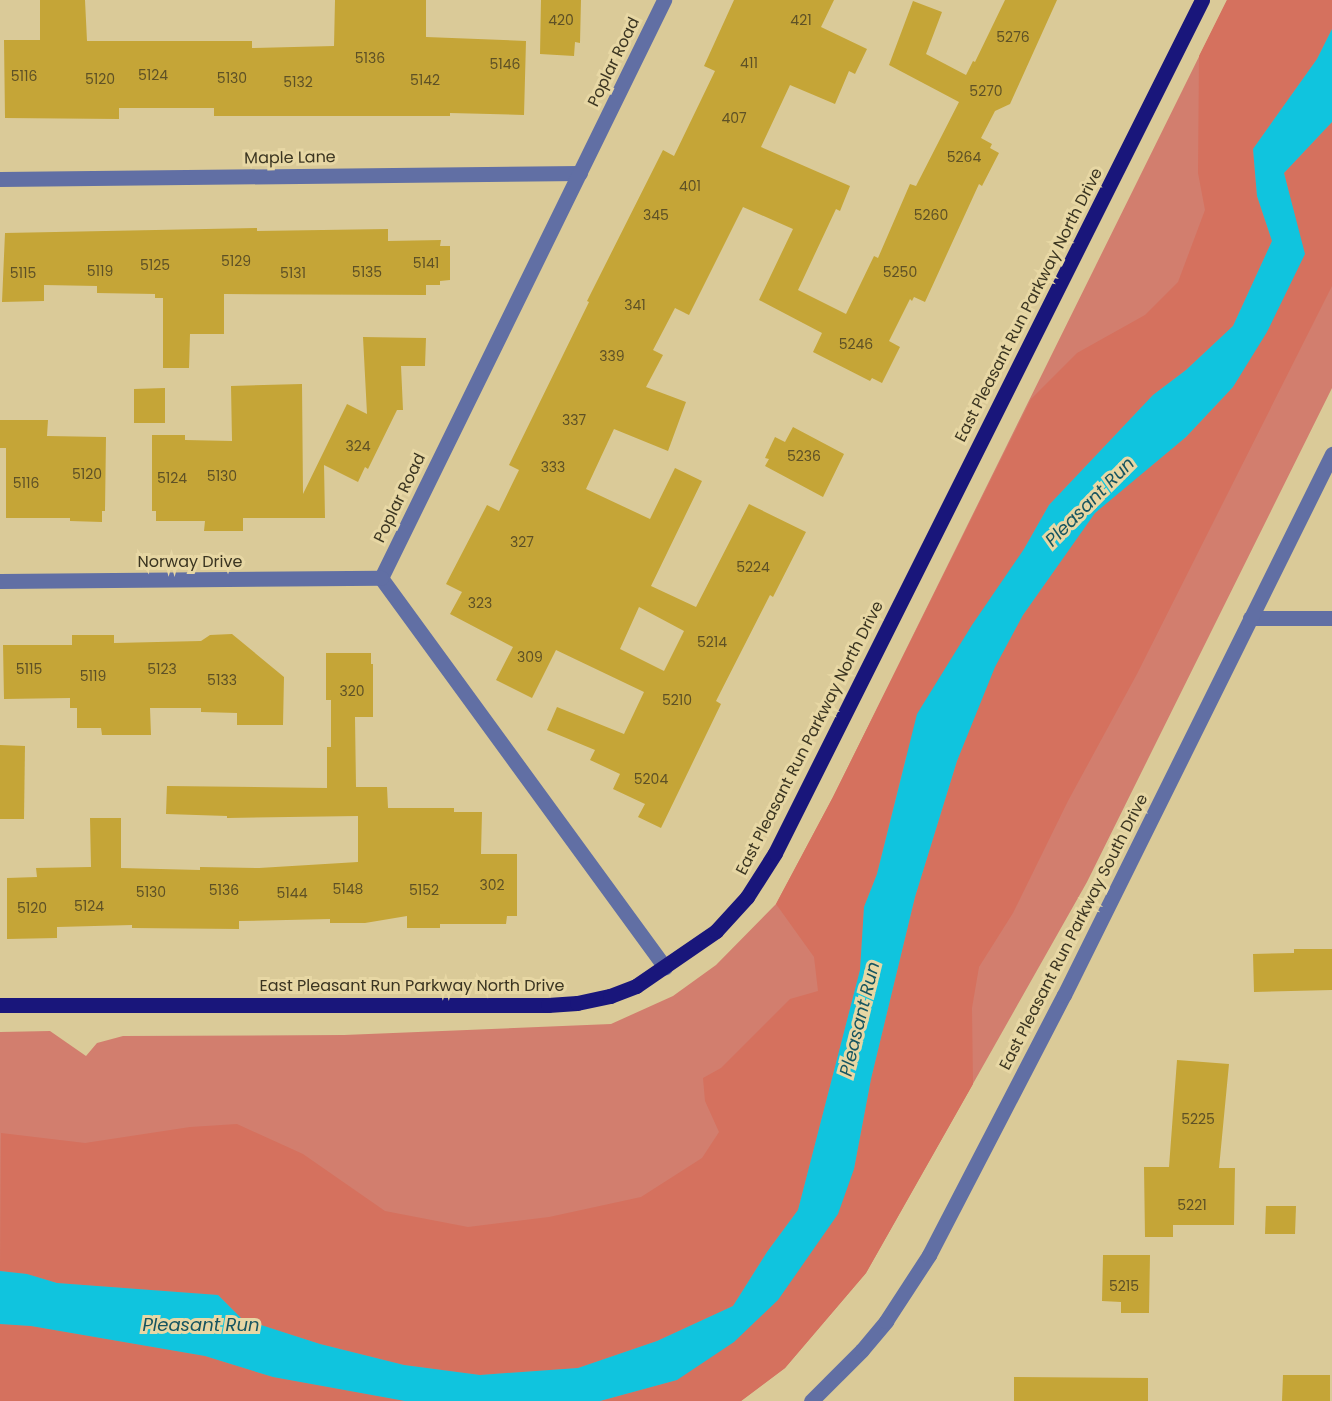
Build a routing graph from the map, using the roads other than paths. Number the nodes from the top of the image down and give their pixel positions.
1 (664, 0) edge
2 (1202, 0) edge
3 (580, 173) junction
4 (0, 179) edge
5 (1332, 454) edge
6 (381, 578) junction
7 (0, 581) edge
8 (1250, 618) junction
9 (1332, 618) edge
10 (665, 968) junction
11 (0, 1005) edge
12 (811, 1401) edge

1 - 3 street, Poplar Road
2 - 10 main road, East Pleasant Run Parkway North Drive
3 - 4 street, Maple Lane
3 - 6 street, Poplar Road
5 - 8 street, East Pleasant Run Parkway South Drive
6 - 7 street, Norway Drive
6 - 10 street
8 - 9 street
8 - 12 street, East Pleasant Run Parkway South Drive
10 - 11 main road, East Pleasant Run Parkway North Drive

